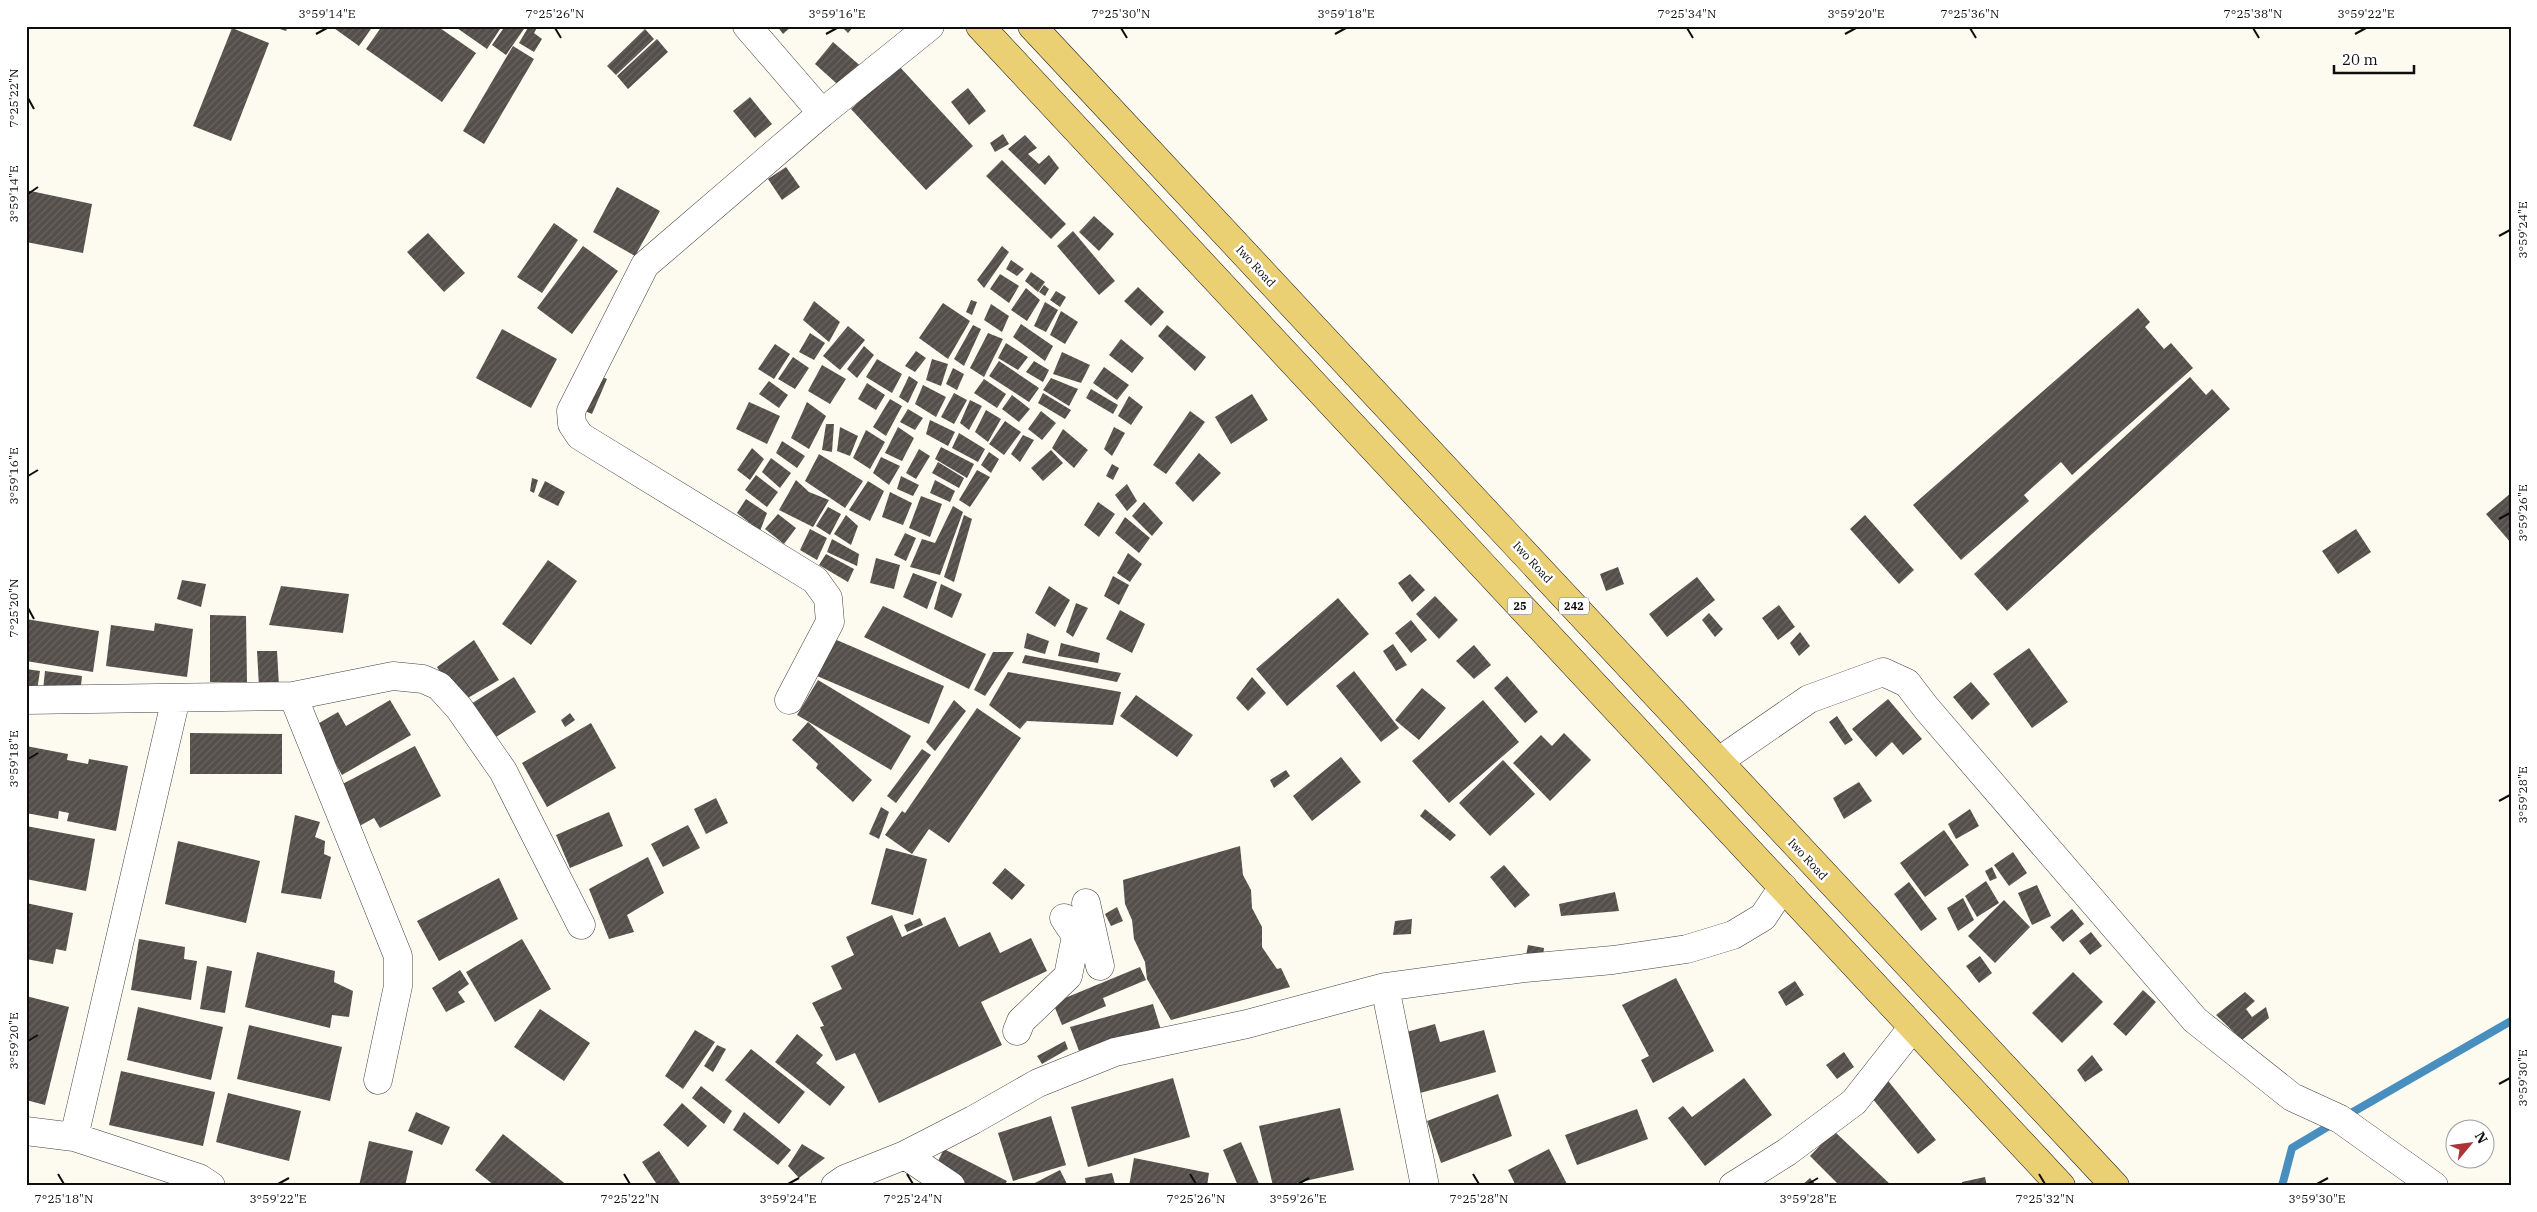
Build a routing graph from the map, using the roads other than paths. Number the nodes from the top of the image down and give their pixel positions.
1 (747, 26) edge
2 (930, 26) edge
3 (980, 26) edge
4 (1032, 26) edge
5 (822, 113) junction
6 (1330, 345) junction
7 (1301, 371) junction
8 (293, 696) junction
9 (176, 698) junction
10 (26, 700) edge
11 (789, 700) dead end
12 (1719, 760) junction
13 (1783, 887) junction
14 (581, 925) dead end
15 (1100, 966) dead end
16 (1385, 987) junction
17 (1913, 1027) junction
18 (1017, 1031) dead end
19 (378, 1080) dead end
20 (26, 1130) edge
21 (74, 1137) junction
22 (905, 1156) junction
23 (199, 1183) edge
24 (835, 1186) edge
25 (951, 1186) edge
26 (1425, 1186) edge
27 (1733, 1186) edge
28 (2061, 1186) edge
29 (2115, 1186) edge
30 (2434, 1186) edge

1 - 5 street
2 - 5 street
3 - 7 main road, 25
4 - 6 main road, Iwo Road / 242
5 - 11 street
6 - 7 main road
6 - 12 main road, Iwo Road / 242
7 - 13 main road, 25
8 - 9 street
8 - 14 street
8 - 19 street
9 - 10 street
9 - 21 street
12 - 29 main road, Iwo Road / 242
12 - 30 street
13 - 16 street
13 - 17 main road, 25
15 - 18 street
16 - 22 street
16 - 26 street
17 - 27 street
17 - 28 main road, 25
20 - 21 street
21 - 23 street
22 - 24 street
22 - 25 street

